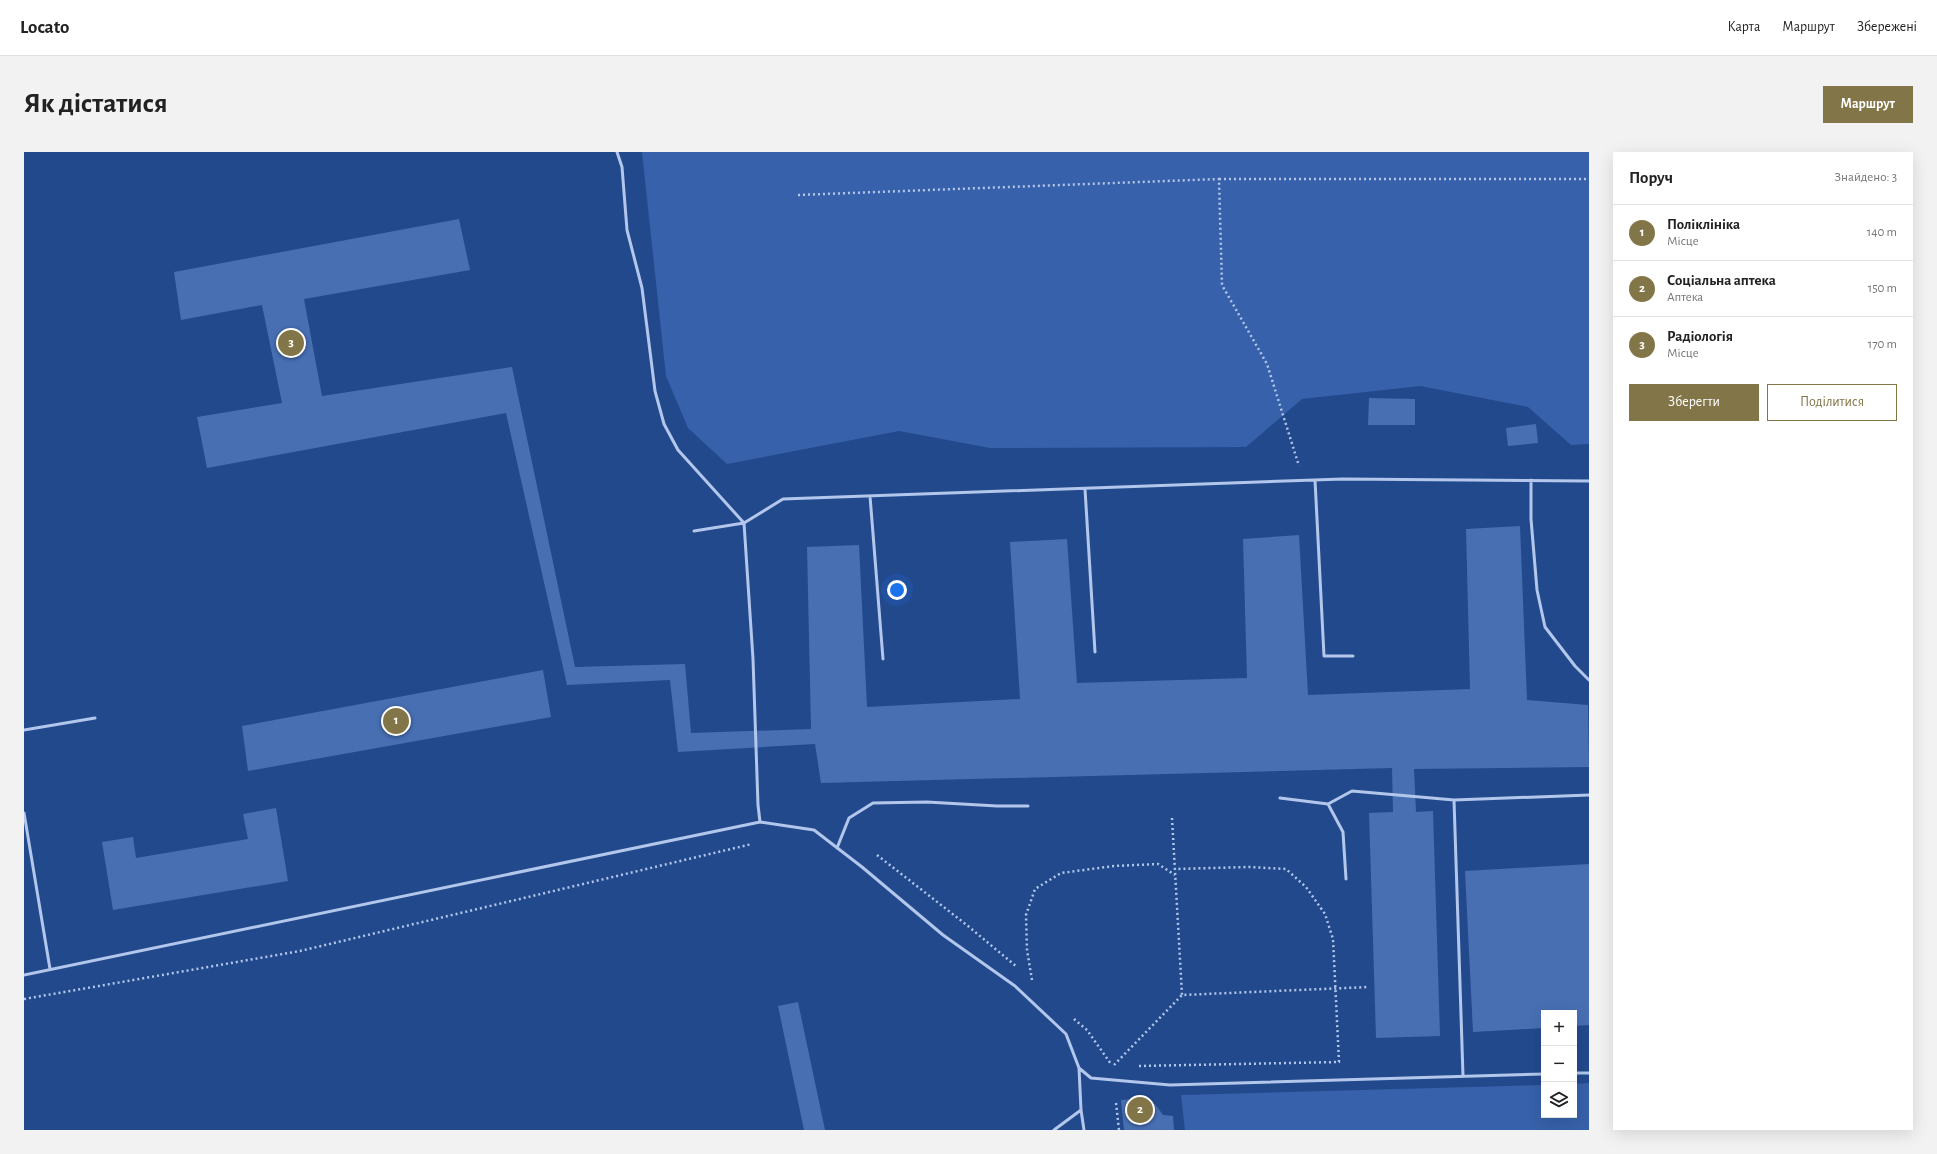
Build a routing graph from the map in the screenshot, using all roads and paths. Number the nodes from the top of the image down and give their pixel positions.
1 (617, 152) edge
2 (1219, 179) junction
3 (1589, 179) edge
4 (798, 195) dead end
5 (1303, 480) junction
6 (1315, 480) junction
7 (1531, 480) junction
8 (1589, 481) edge
9 (1085, 489) junction
10 (870, 496) junction
11 (744, 523) junction
12 (694, 531) dead end
13 (1095, 652) dead end
14 (1353, 656) dead end
15 (883, 659) dead end
16 (1589, 680) edge
17 (95, 718) dead end
18 (24, 730) edge
19 (1589, 795) edge
20 (1280, 798) dead end
21 (1454, 800) junction
22 (1328, 804) junction
23 (1028, 806) dead end
24 (24, 814) edge
25 (1172, 818) dead end
26 (760, 822) junction
27 (752, 844) dead end
28 (837, 848) junction
29 (1175, 869) junction
30 (1175, 875) junction
31 (1346, 879) dead end
32 (50, 969) junction
33 (24, 974) edge
34 (1032, 980) dead end
35 (1369, 987) dead end
36 (1335, 989) junction
37 (1182, 995) junction
38 (24, 999) edge
39 (1120, 1066) dead end
40 (1136, 1066) dead end
41 (1079, 1068) junction
42 (1577, 1073) edge
43 (1589, 1073) edge
44 (1541, 1074) edge
45 (1463, 1076) junction
46 (1116, 1103) dead end
47 (1081, 1110) junction
48 (1054, 1130) edge
49 (1084, 1130) edge
50 (1119, 1130) edge

1 - 11 lane
2 - 3 path
2 - 4 path
2 - 5 path
5 - 6 lane
5 - 9 lane
6 - 7 lane
6 - 14 lane
7 - 8 lane
7 - 16 lane
9 - 10 lane
9 - 13 lane
10 - 11 lane
10 - 15 lane
11 - 12 lane
11 - 26 lane
17 - 18 lane
19 - 21 lane
20 - 22 lane
21 - 22 lane
21 - 45 lane
22 - 31 lane
23 - 28 lane
24 - 32 lane
25 - 29 path
26 - 28 lane
26 - 32 lane
27 - 38 path
28 - 41 lane
29 - 30 path
29 - 36 path
30 - 34 path
30 - 37 path
32 - 33 lane
35 - 36 path
36 - 37 path
36 - 40 path
37 - 39 path
41 - 45 lane
41 - 47 lane
42 - 43 lane
44 - 45 lane
46 - 50 path
47 - 48 lane
47 - 49 lane

